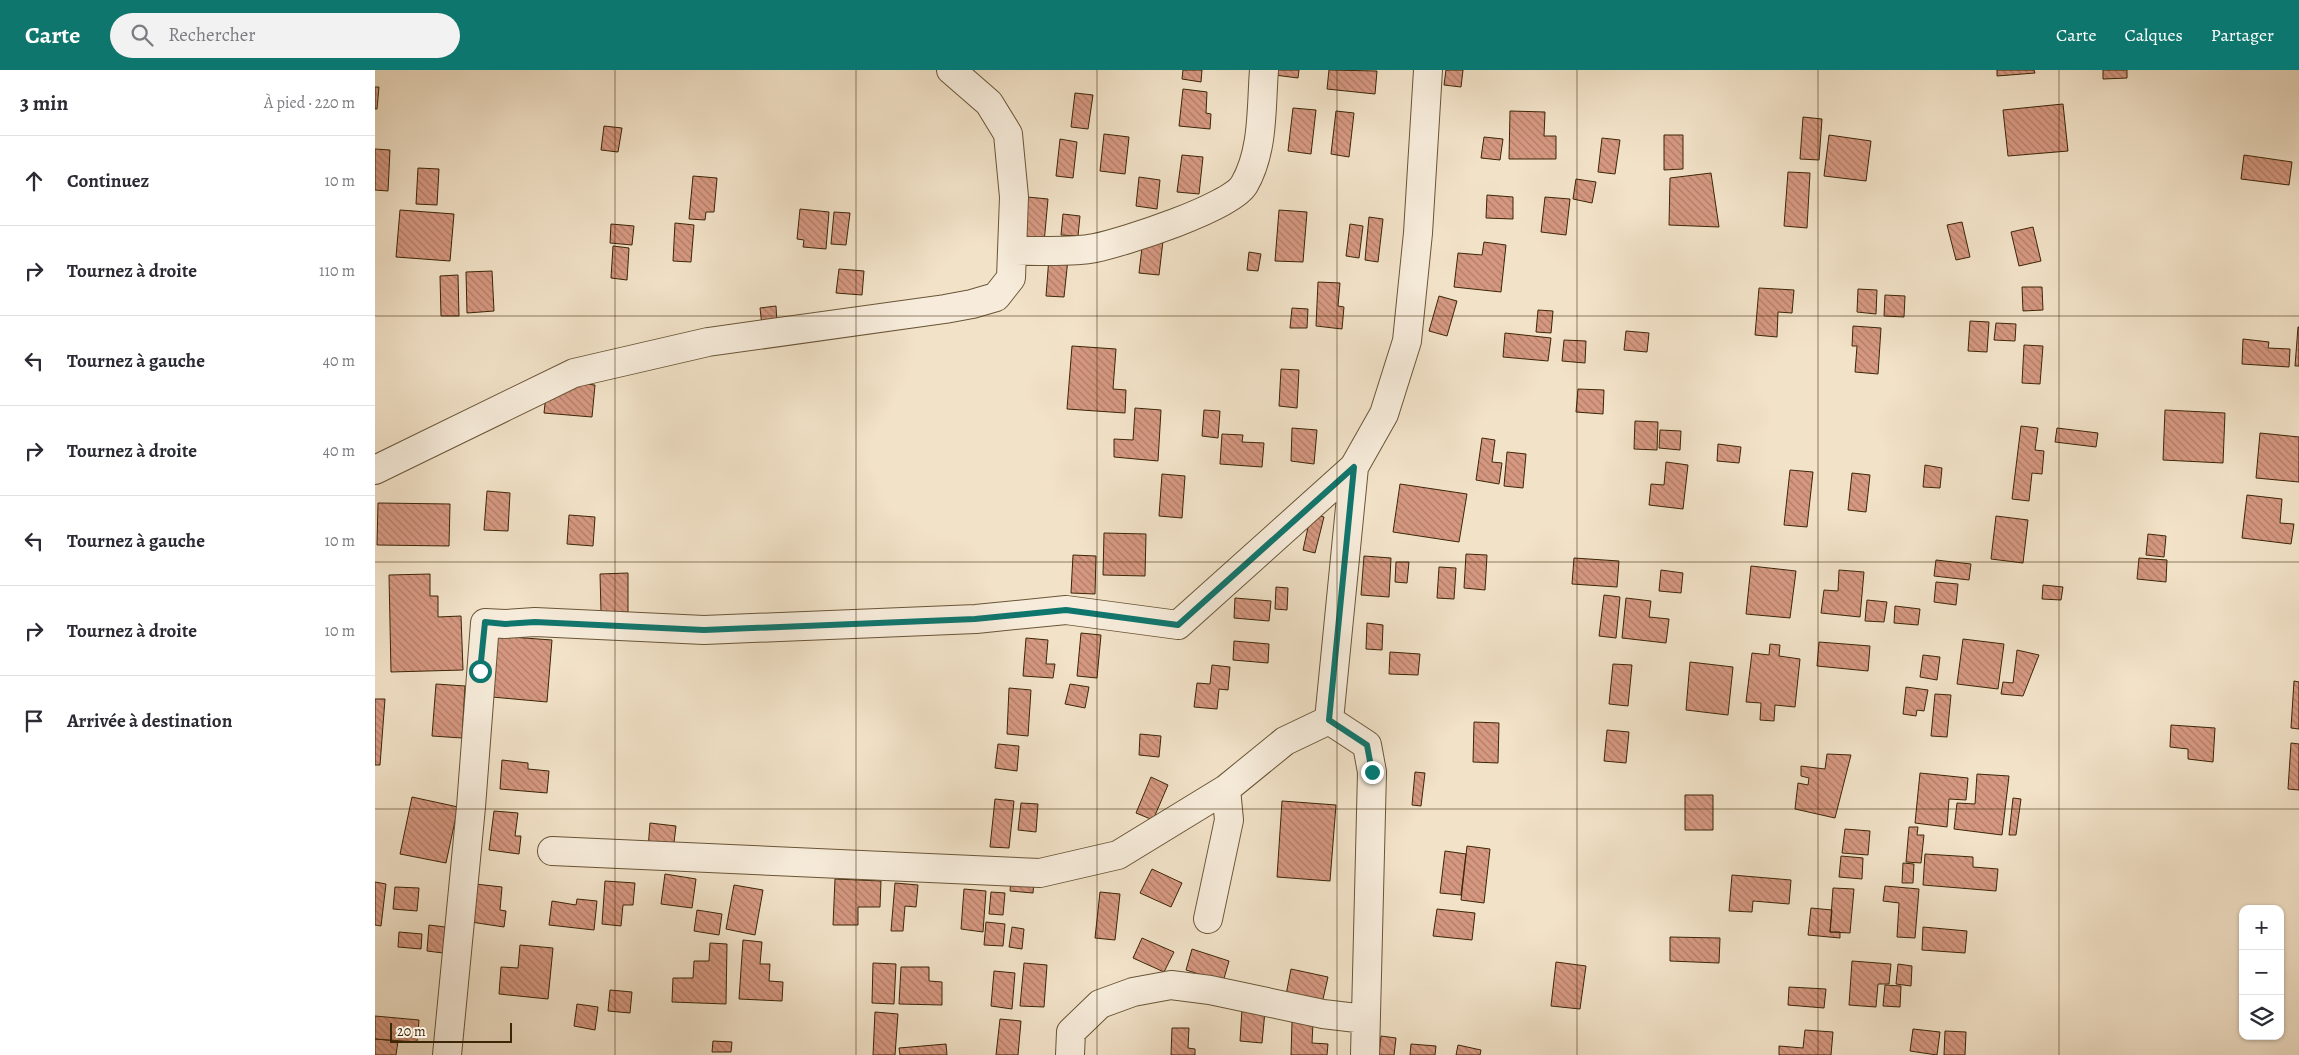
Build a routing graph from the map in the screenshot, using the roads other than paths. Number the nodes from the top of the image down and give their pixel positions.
1 (951, 70) edge
2 (1264, 70) edge
3 (1428, 70) edge
4 (1012, 251) junction
5 (1354, 467) junction
6 (375, 470) edge
7 (1329, 720) junction
8 (1226, 789) junction
9 (552, 850) dead end
10 (1208, 919) dead end
11 (1365, 1019) junction
12 (447, 1055) edge
13 (1070, 1055) edge
14 (1365, 1055) edge

1 - 4 street
2 - 4 street
3 - 5 street
4 - 6 street
5 - 7 street
5 - 12 street
7 - 8 street
7 - 11 street
8 - 9 street
8 - 10 street
11 - 13 street
11 - 14 street

